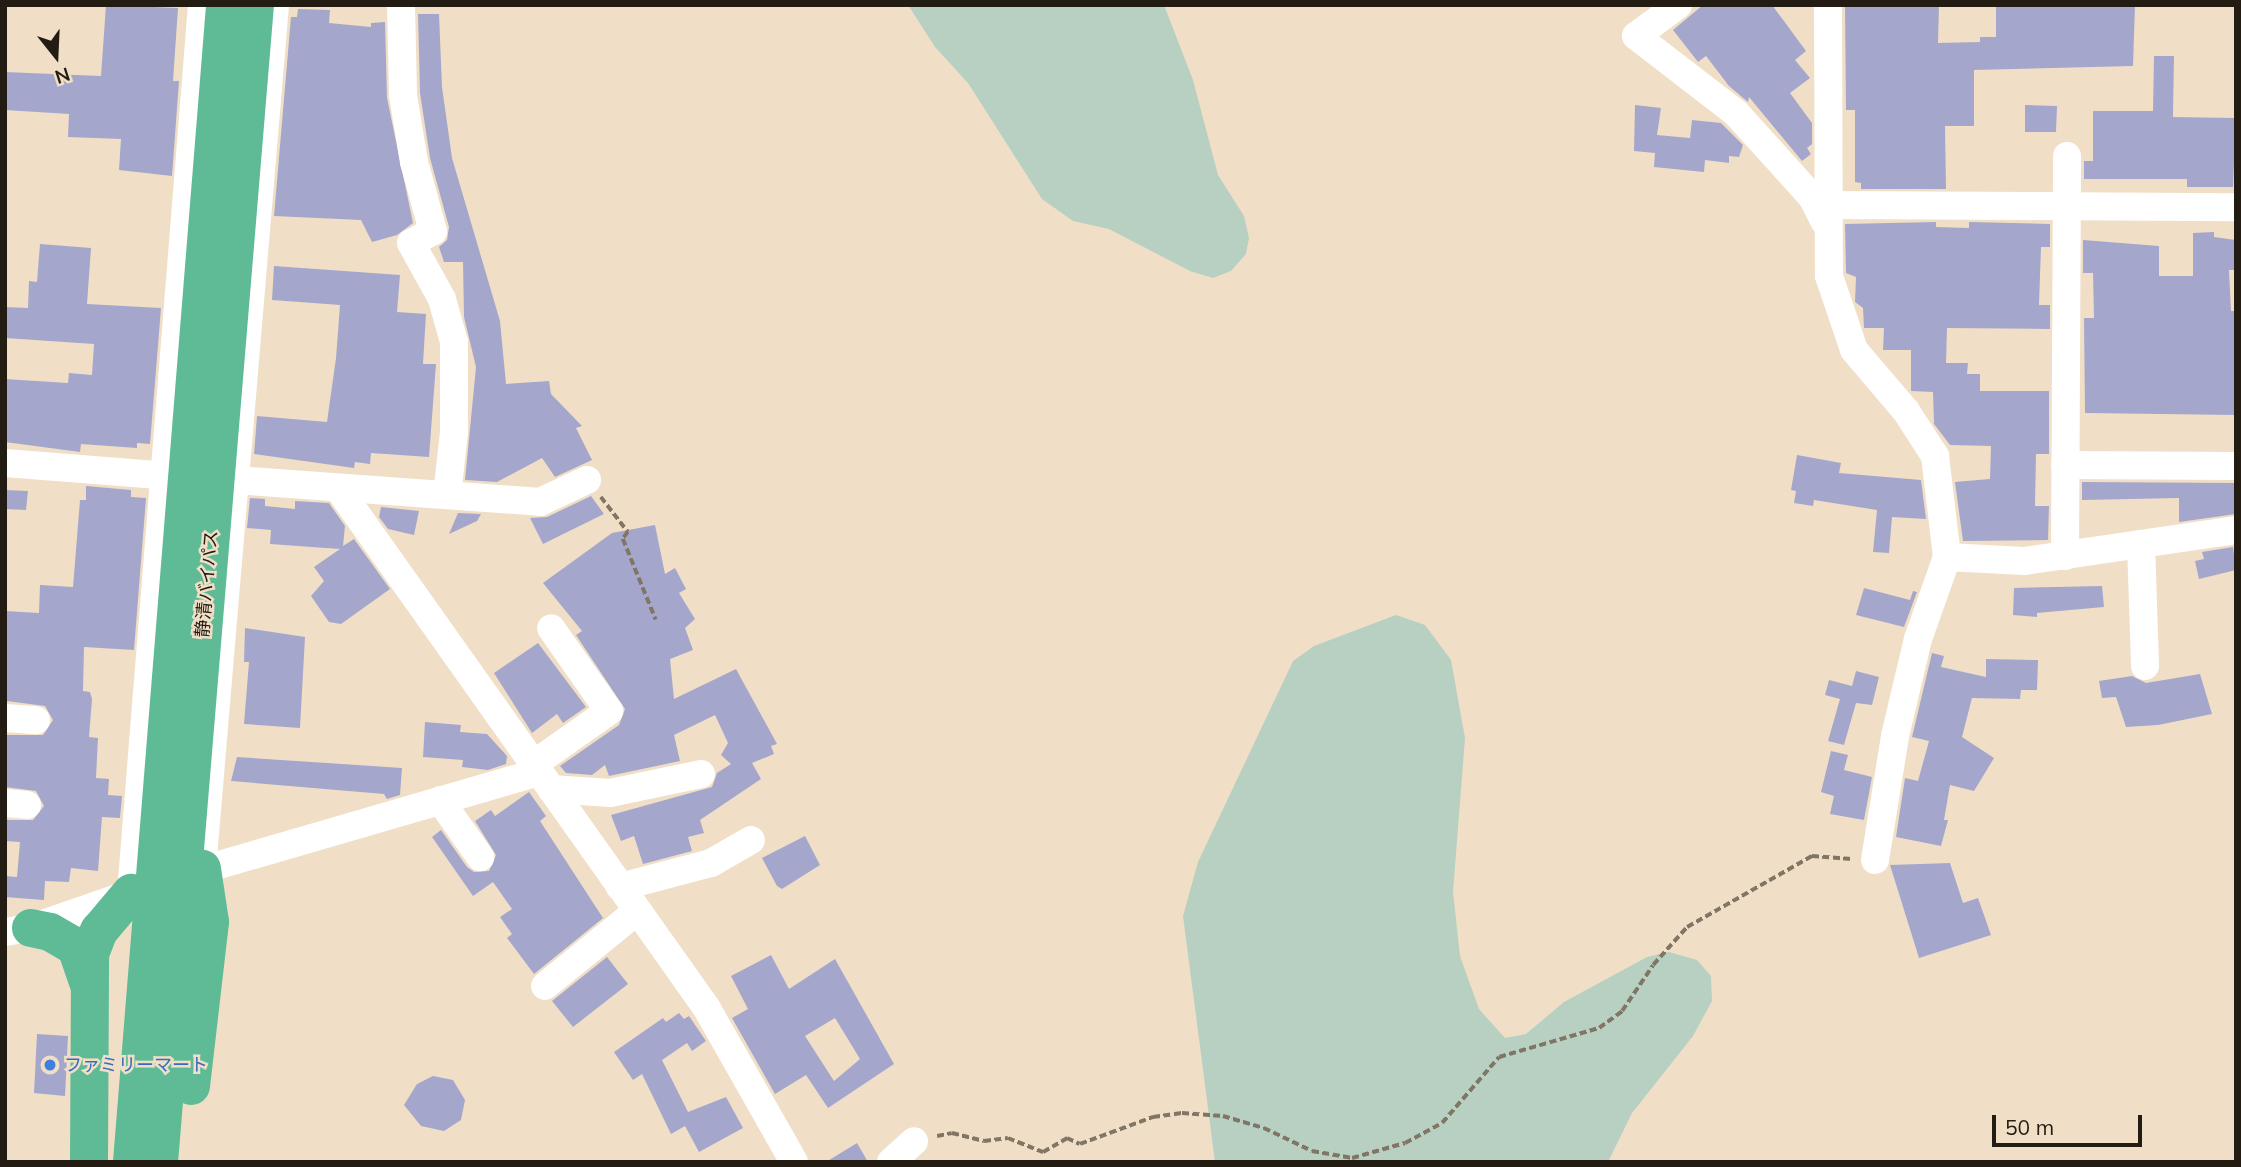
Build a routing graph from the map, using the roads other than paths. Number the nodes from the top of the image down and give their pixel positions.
1 (202, 5) edge
2 (225, 5) edge
3 (255, 5) edge
4 (275, 5) edge
5 (401, 5) edge
6 (1678, 5) edge
7 (1828, 5) edge
8 (2067, 156) dead end
9 (2064, 206) junction
10 (2236, 207) edge
11 (1826, 216) junction
12 (5, 463) edge
13 (2065, 465) junction
14 (2236, 466) edge
15 (162, 475) junction
16 (587, 480) road end
17 (238, 481) junction
18 (338, 488) junction
19 (447, 495) junction
20 (2235, 533) edge
21 (2141, 544) junction
22 (2064, 556) junction
23 (1947, 557) junction
24 (551, 628) dead end
25 (2145, 666) dead end
26 (5, 718) edge
27 (36, 720) dead end
28 (701, 774) dead end
29 (542, 775) junction
30 (440, 800) junction
31 (751, 840) dead end
32 (480, 857) dead end
33 (1875, 860) road end
34 (202, 869) junction
35 (620, 887) junction
36 (131, 893) junction
37 (637, 911) junction
38 (165, 929) junction
39 (18, 930) edge
40 (88, 982) junction
41 (545, 986) dead end
42 (914, 1141) road end
43 (89, 1162) edge
44 (132, 1162) edge
45 (159, 1162) edge
46 (183, 1162) edge
47 (794, 1162) edge
48 (891, 1162) edge

1 - 15 street
2 - 38 highway, 静清バイパス
3 - 38 highway, 静清バイパス
4 - 17 street
5 - 19 street
6 - 11 street
7 - 11 street
8 - 9 street
9 - 10 street
9 - 11 street
9 - 13 street
11 - 23 street
12 - 15 street
13 - 14 street
13 - 22 street
15 - 17 street
15 - 36 street
16 - 19 street
17 - 18 street
17 - 34 street
18 - 19 street
18 - 29 street
20 - 21 street
21 - 22 street
21 - 25 street
22 - 23 street
23 - 33 street
24 - 29 street
26 - 27 street
28 - 29 street
29 - 30 street
29 - 35 street
30 - 32 street
30 - 34 street
31 - 35 street
34 - 36 street
34 - 46 highway
35 - 37 street
36 - 39 street
36 - 40 highway
37 - 41 street
37 - 47 street
38 - 44 highway, 静清バイパス
38 - 45 highway, 静清バイパス
39 - 40 highway
40 - 43 highway
42 - 48 street

